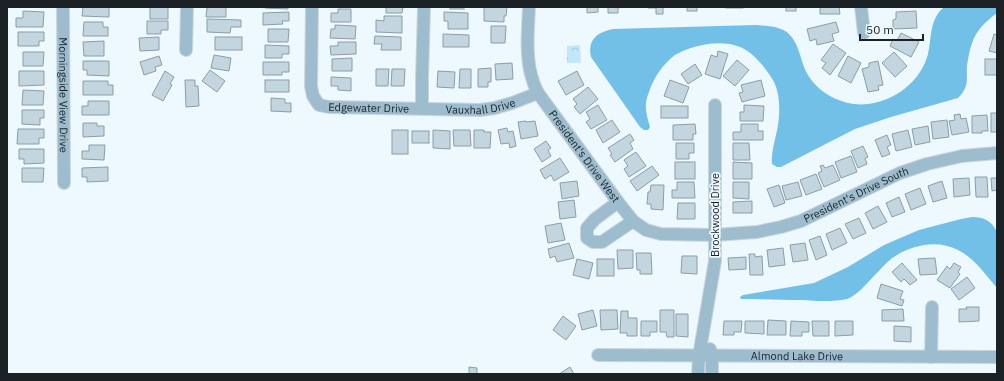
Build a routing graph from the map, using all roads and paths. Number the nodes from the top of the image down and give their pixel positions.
1 (63, 7) edge
2 (187, 7) edge
3 (312, 7) edge
4 (424, 7) edge
5 (529, 7) edge
6 (861, 7) edge
7 (864, 33) dead end
8 (186, 50) dead end
9 (538, 93) junction
10 (715, 105) dead end
11 (422, 108) junction
12 (997, 153) edge
13 (64, 183) dead end
14 (618, 202) junction
15 (633, 221) junction
16 (715, 235) junction
17 (932, 307) dead end
18 (598, 355) dead end
19 (706, 356) junction
20 (931, 357) junction
21 (997, 357) edge
22 (698, 374) edge
23 (712, 374) edge

1 - 13 street, Morningside View Drive
2 - 8 street
3 - 11 street, Edgewater Drive
4 - 11 street
5 - 9 street, President's Drive West
6 - 7 street
9 - 11 street, Vauxhall Drive
9 - 14 street, President's Drive West
10 - 16 street, Brockwood Drive
12 - 16 street, President's Drive South
14 - 15 street, President's Drive West
14 - 15 street
15 - 16 street, President's Drive West
16 - 19 street, Brockwood Drive
17 - 20 street
18 - 19 street, Almond Lake Drive
19 - 20 street, Almond Lake Drive
19 - 22 street, Brockwood Drive
19 - 23 street, Brockwood Drive
20 - 21 street, Almond Lake Drive

